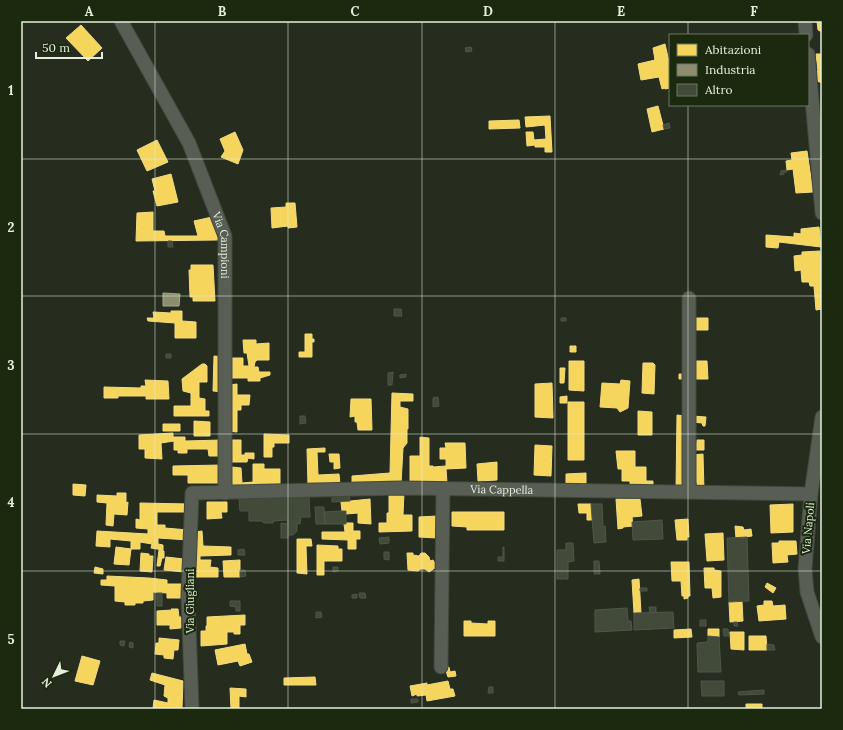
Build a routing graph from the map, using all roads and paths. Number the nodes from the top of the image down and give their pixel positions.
1 (121, 21) edge
2 (805, 21) edge
3 (806, 34) edge
4 (809, 65) edge
5 (822, 213) edge
6 (689, 298) dead end
7 (822, 418) edge
8 (443, 489) junction
9 (225, 492) junction
10 (688, 492) junction
11 (192, 493) joint
12 (811, 494) junction
13 (822, 637) edge
14 (441, 667) dead end
15 (192, 709) edge

1 - 9 street, Via Campioni
2 - 3 street
4 - 5 street
6 - 10 street
7 - 12 street, Via Napoli
8 - 9 street, Via Cappella
8 - 10 street, Via Cappella
8 - 14 street
9 - 11 street, Via Cappella
10 - 12 street, Via Cappella
11 - 15 street, Via Giugliani
12 - 13 street, Via Napoli

